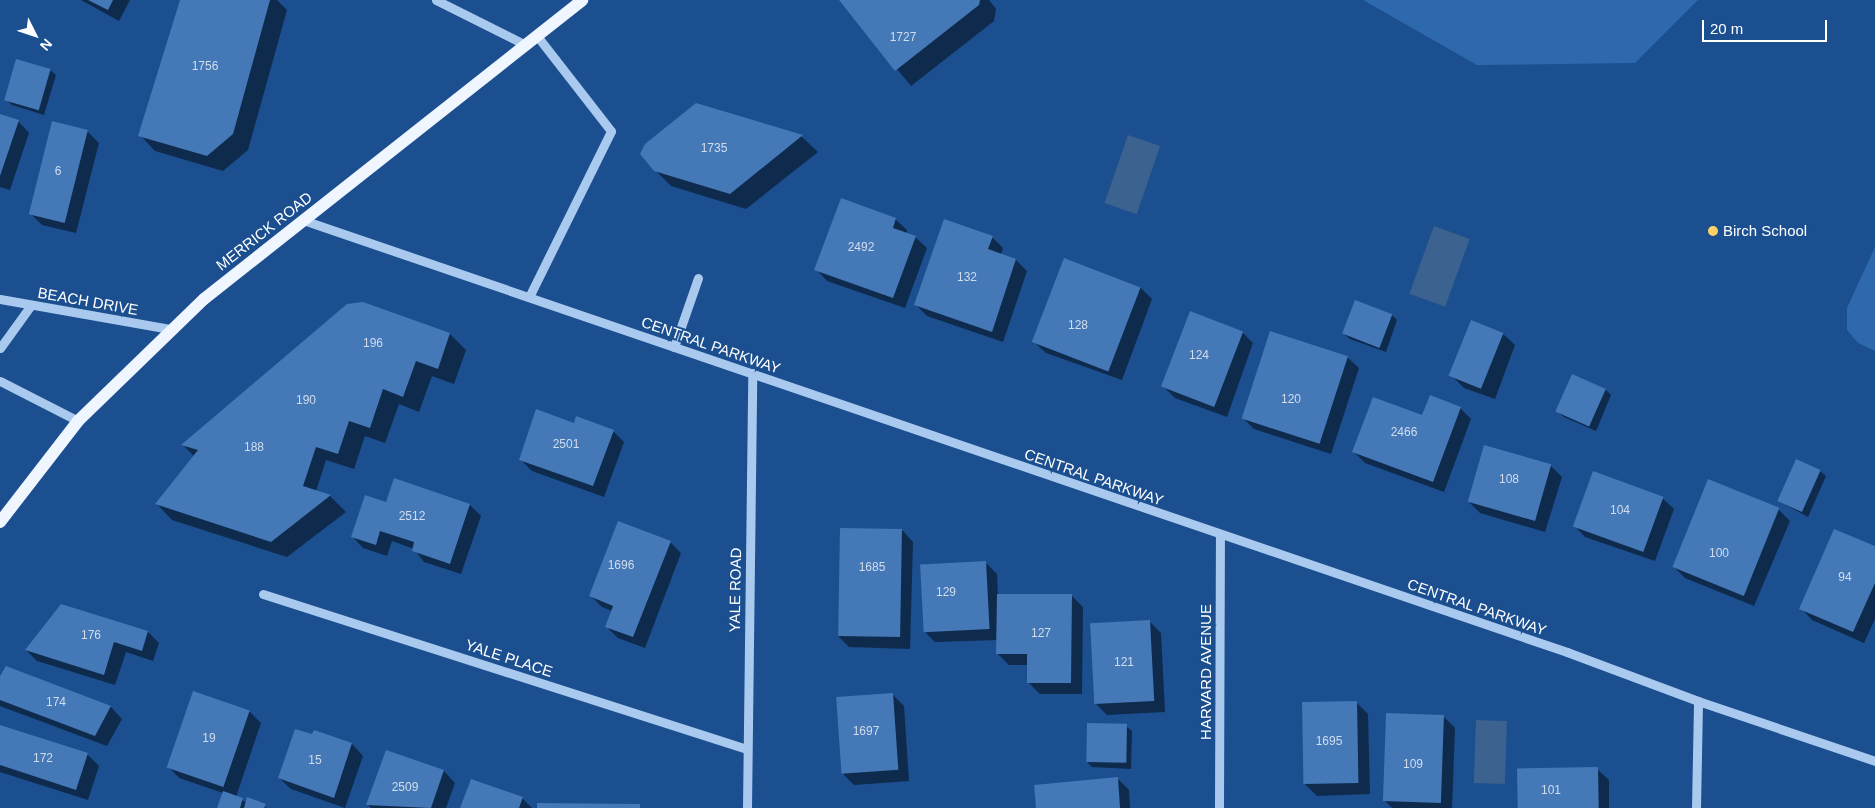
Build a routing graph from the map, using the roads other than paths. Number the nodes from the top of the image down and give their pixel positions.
1 (436, 0) edge
2 (582, 0) edge
3 (537, 36) junction
4 (526, 45) junction
5 (303, 220) junction
6 (698, 278) dead end
7 (528, 297) junction
8 (0, 299) edge
9 (31, 305) junction
10 (171, 329) junction
11 (674, 347) junction
12 (0, 348) edge
13 (752, 373) junction
14 (0, 381) edge
15 (78, 421) junction
16 (0, 522) edge
17 (1220, 536) junction
18 (264, 594) dead end
19 (1698, 701) junction
20 (747, 749) junction
21 (1875, 761) edge
22 (746, 808) edge
23 (1219, 808) edge
24 (1696, 808) edge

1 - 4 street
2 - 3 main road, MERRICK ROAD
3 - 4 main road, MERRICK ROAD
3 - 7 street
4 - 5 main road, MERRICK ROAD
5 - 7 street, CENTRAL PARKWAY
5 - 10 main road, MERRICK ROAD
6 - 11 street
7 - 11 street, CENTRAL PARKWAY
8 - 9 street, BEACH DRIVE
9 - 10 street, BEACH DRIVE
9 - 12 street
10 - 15 main road, MERRICK ROAD
11 - 13 street, CENTRAL PARKWAY
13 - 17 street, CENTRAL PARKWAY
13 - 20 street, YALE ROAD
14 - 15 street
15 - 16 main road, MERRICK ROAD
17 - 19 street, CENTRAL PARKWAY
17 - 23 street, HARVARD AVENUE
18 - 20 street, YALE PLACE
19 - 21 street, CENTRAL PARKWAY
19 - 24 street
20 - 22 street, YALE ROAD

